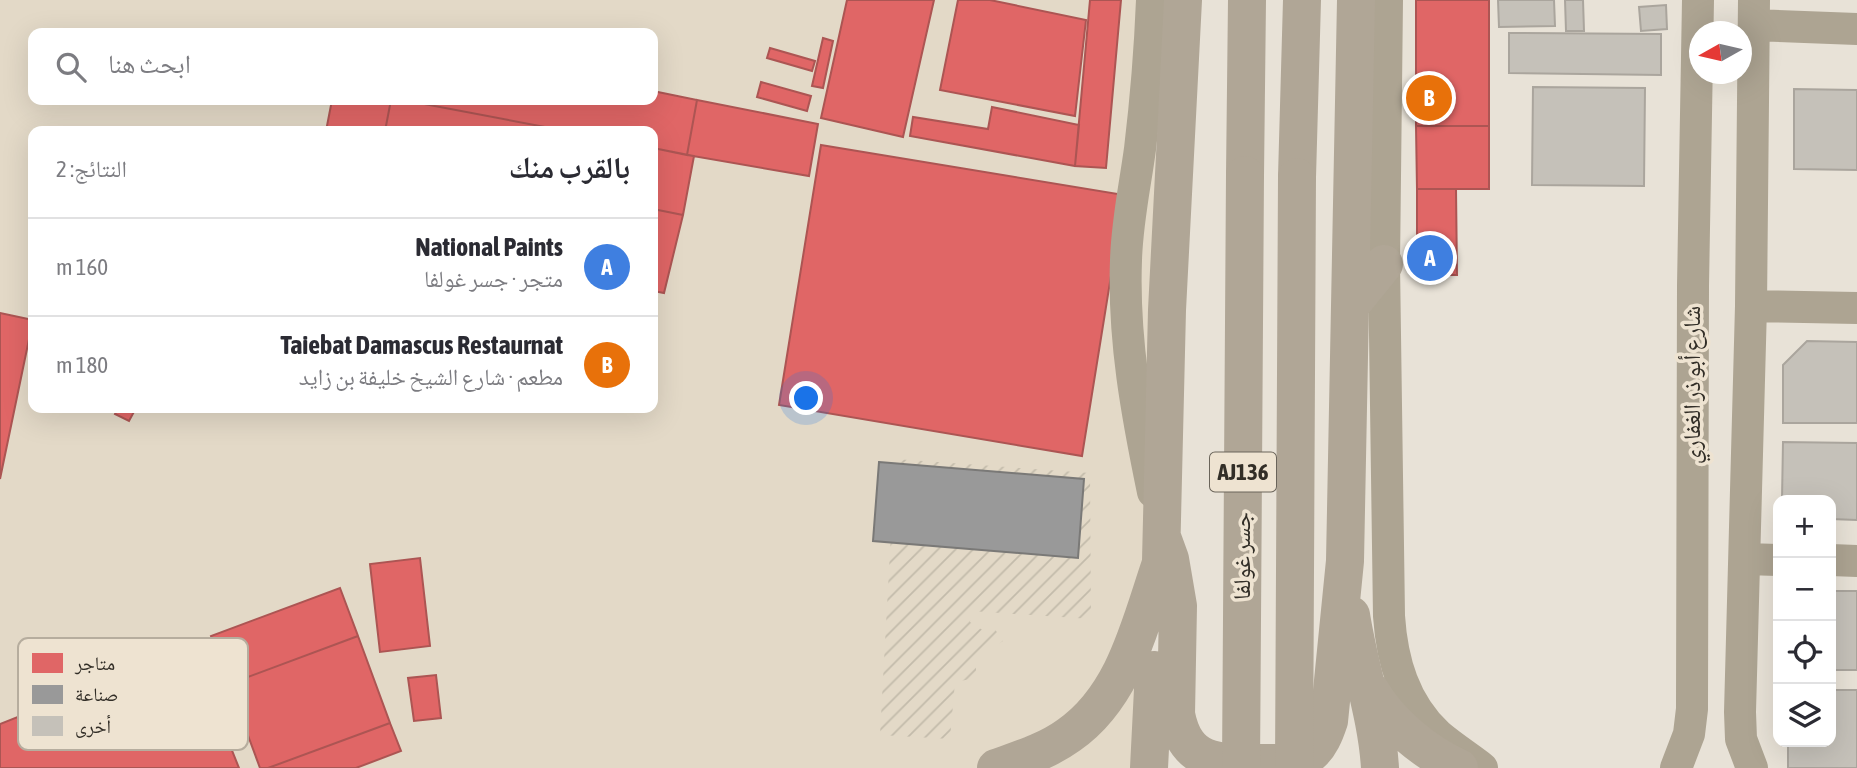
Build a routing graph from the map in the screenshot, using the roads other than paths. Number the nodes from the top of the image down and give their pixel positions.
1 (1247, 0) edge
2 (1302, 0) edge
3 (1356, 0) edge
4 (1387, 0) edge
5 (1698, 0) edge
6 (1174, 3) edge
7 (1754, 13) edge
8 (1857, 29) edge
9 (1384, 264) junction
10 (1350, 306) junction
11 (1751, 306) junction
12 (1857, 308) edge
13 (1162, 550) junction
14 (1745, 559) junction
15 (1773, 560) edge
16 (1836, 560) edge
17 (1345, 561) junction
18 (1857, 561) edge
19 (1692, 633) junction
20 (1742, 636) junction
21 (1364, 681) junction
22 (996, 768) edge
23 (1149, 768) edge
24 (1241, 768) edge
25 (1294, 768) edge
26 (1380, 768) edge
27 (1459, 768) edge
28 (1482, 768) edge
29 (1676, 768) edge
30 (1752, 768) edge

1 - 24 main road, جسر غولفا / AJ136, bridge
2 - 25 main road, AJ136, bridge
3 - 10 main road
4 - 9 street
5 - 19 street, شارع أبو ذر الغفاري
6 - 13 main road
7 - 8 street
7 - 11 street
9 - 10 main road
9 - 28 street
10 - 17 main road
11 - 12 street
11 - 14 street
13 - 17 main road
13 - 22 main road
13 - 23 main road
14 - 15 street
14 - 20 street
16 - 18 street
17 - 21 main road
19 - 20 street
19 - 29 street, شارع أبو ذر الغفاري
20 - 30 street
21 - 26 main road
21 - 27 main road

